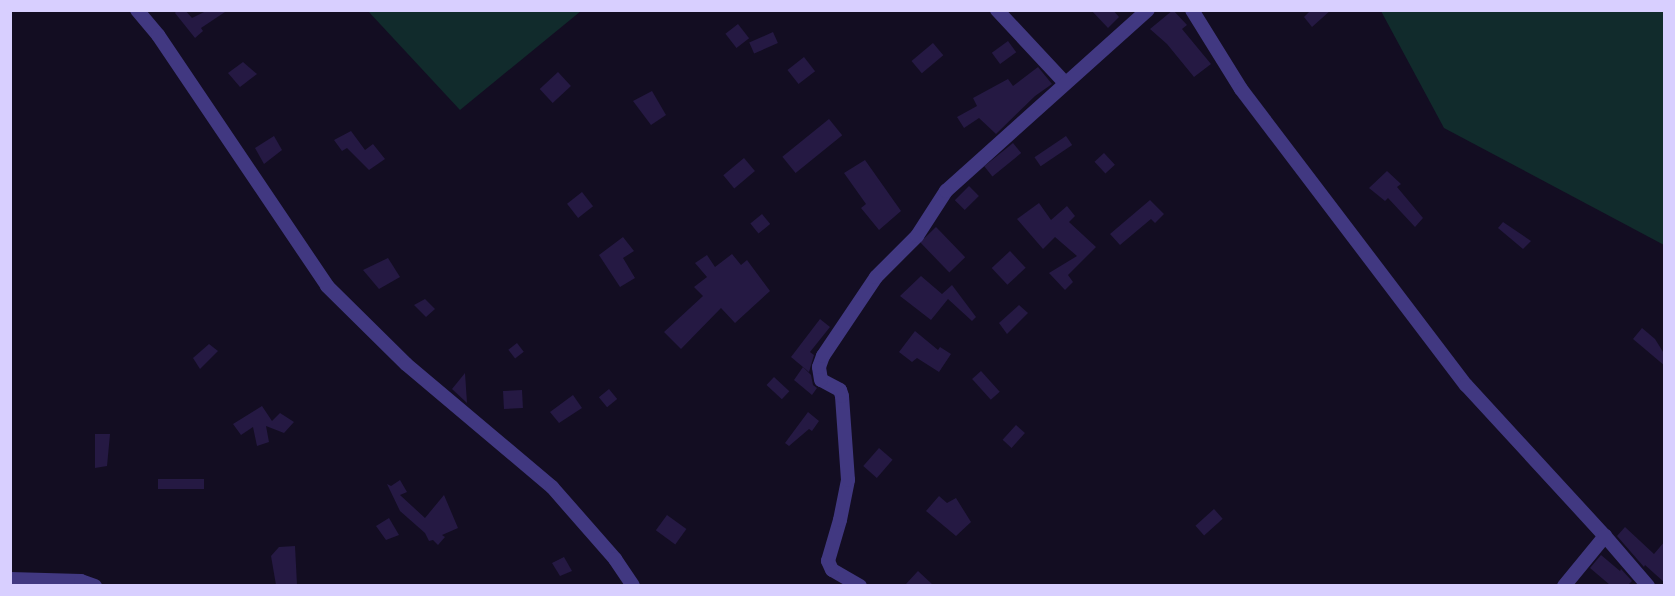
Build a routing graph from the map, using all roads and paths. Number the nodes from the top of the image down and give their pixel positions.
1 (137, 10) edge
2 (997, 10) edge
3 (1148, 10) edge
4 (1192, 10) edge
5 (1065, 83) junction
6 (1605, 536) junction
7 (10, 579) edge
8 (95, 585) edge
9 (633, 585) edge
10 (860, 585) edge
11 (1564, 585) edge
12 (1648, 585) edge

1 - 9 street
2 - 5 street
3 - 5 street
4 - 6 street
5 - 10 street
6 - 11 street
6 - 12 street
7 - 8 street

